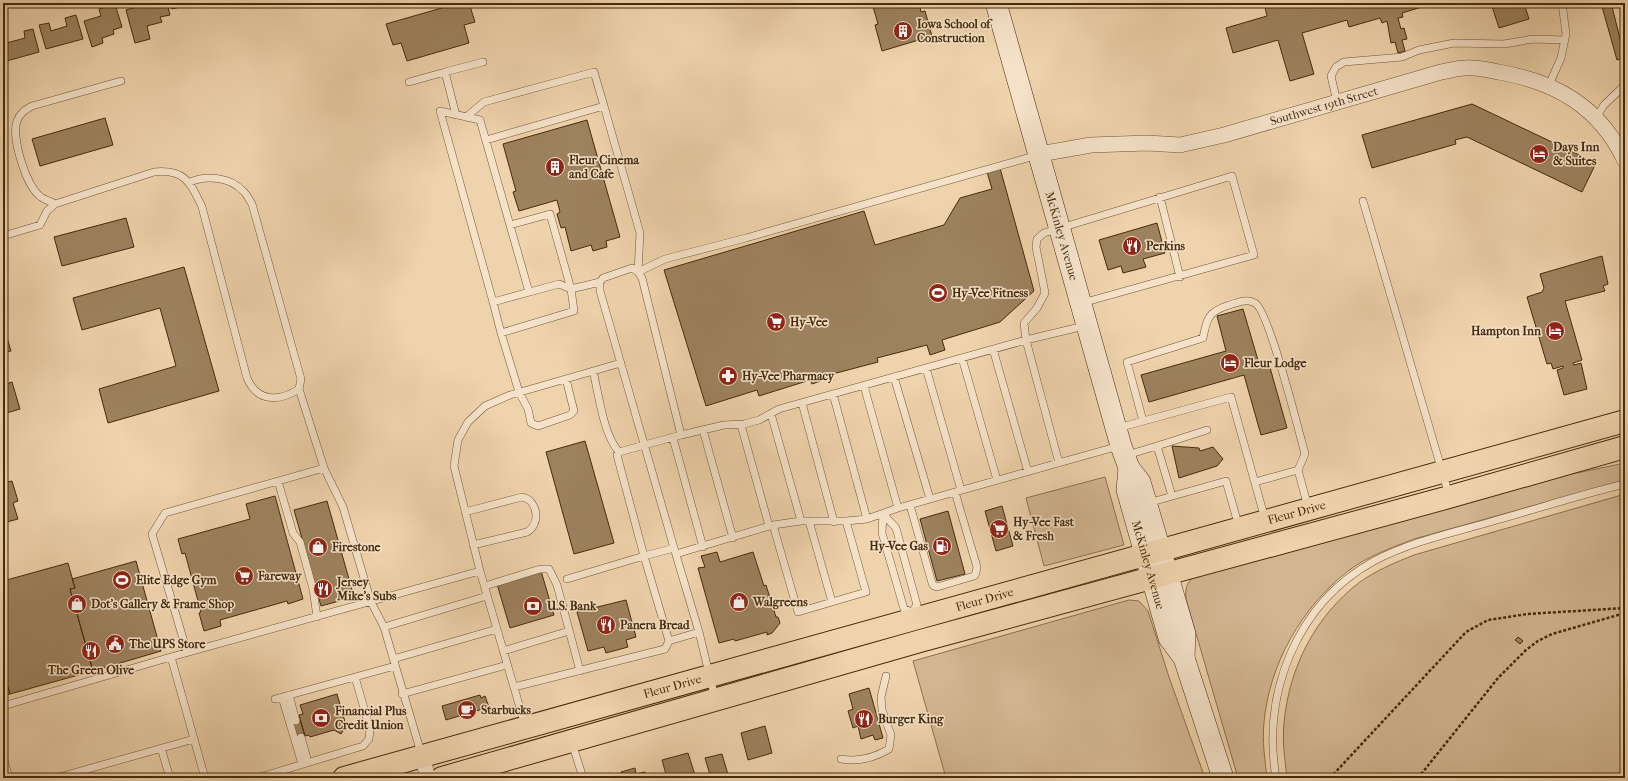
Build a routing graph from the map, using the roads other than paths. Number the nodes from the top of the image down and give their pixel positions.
1 (996, 3) edge
2 (1562, 3) edge
3 (1565, 40) junction
4 (483, 62) dead end
5 (445, 72) junction
6 (121, 81) dead end
7 (409, 82) dead end
8 (1625, 85) edge
9 (1548, 87) junction
10 (1337, 102) junction
11 (604, 106) junction
12 (456, 115) junction
13 (466, 117) junction
14 (1596, 118) junction
15 (486, 140) junction
16 (1040, 154) junction
17 (1625, 161) edge
18 (190, 182) junction
19 (1160, 198) junction
20 (1363, 201) dead end
21 (55, 204) junction
22 (510, 225) junction
23 (1060, 228) junction
24 (3, 236) edge
25 (638, 272) junction
26 (1180, 277) junction
27 (600, 282) junction
28 (571, 289) junction
29 (529, 292) junction
30 (493, 302) junction
31 (1082, 304) junction
32 (1088, 325) junction
33 (501, 333) junction
34 (1026, 340) junction
35 (993, 349) junction
36 (962, 358) junction
37 (621, 363) junction
38 (926, 368) junction
39 (593, 371) junction
40 (894, 377) junction
41 (566, 379) junction
42 (864, 386) junction
43 (299, 388) junction
44 (519, 392) junction
45 (833, 394) junction
46 (802, 403) junction
47 (771, 414) junction
48 (1143, 421) junction
49 (1625, 421) edge
50 (741, 425) junction
51 (703, 430) junction
52 (1207, 430) dead end
53 (681, 435) junction
54 (672, 438) junction
55 (645, 446) junction
56 (1157, 446) junction
57 (1625, 447) edge
58 (1123, 450) junction
59 (619, 452) junction
60 (1059, 463) junction
61 (324, 468) junction
62 (1298, 470) junction
63 (1028, 472) junction
64 (1442, 473) junction
65 (997, 480) junction
66 (278, 481) junction
67 (1255, 482) junction
68 (1625, 484) edge
69 (958, 491) junction
70 (1172, 496) junction
71 (1449, 498) junction
72 (930, 499) junction
73 (1146, 504) junction
74 (910, 505) junction
75 (898, 508) junction
76 (1309, 510) junction
77 (465, 512) junction
78 (883, 514) junction
79 (867, 519) junction
80 (801, 521) junction
81 (810, 521) junction
82 (834, 522) junction
83 (846, 522) junction
84 (1266, 522) junction
85 (771, 526) junction
86 (1240, 529) junction
87 (733, 538) junction
88 (473, 545) junction
89 (703, 547) junction
90 (675, 551) junction
91 (1153, 553) junction
92 (644, 556) junction
93 (480, 571) junction
94 (1160, 577) junction
95 (567, 579) dead end
96 (485, 586) junction
97 (487, 596) junction
98 (371, 602) junction
99 (832, 602) junction
100 (317, 617) junction
101 (384, 627) junction
102 (916, 627) junction
103 (497, 629) junction
104 (570, 631) junction
105 (699, 632) junction
106 (668, 641) junction
107 (503, 651) junction
108 (187, 652) junction
109 (171, 657) junction
110 (394, 662) junction
111 (507, 665) junction
112 (580, 670) junction
113 (886, 676) dead end
114 (355, 677) junction
115 (708, 677) junction
116 (514, 687) junction
117 (402, 694) junction
118 (282, 697) junction
119 (715, 700) junction
120 (3, 706) edge
121 (296, 721) dead end
122 (526, 727) junction
123 (301, 737) dead end
124 (194, 738) junction
125 (572, 741) junction
126 (161, 748) junction
127 (422, 756) junction
128 (3, 757) edge
129 (842, 758) dead end
130 (305, 763) junction
131 (259, 777) edge
132 (9, 778) edge
133 (56, 778) edge
134 (170, 778) edge
135 (205, 778) edge
136 (344, 778) edge
137 (428, 778) edge
138 (442, 778) edge
139 (583, 778) edge
140 (1223, 778) edge
141 (1276, 778) edge

1 - 16 main road, McKinley Avenue
2 - 3 lane
3 - 9 lane
3 - 10 lane
4 - 5 lane
5 - 7 lane
5 - 12 lane
6 - 21 lane
8 - 14 lane
9 - 10 street, Southwest 19th Street
9 - 14 street, Southwest 19th Street
10 - 16 street, Southwest 19th Street
11 - 13 lane
11 - 15 lane
11 - 25 lane
12 - 13 lane
12 - 30 lane
13 - 15 lane
14 - 17 street, Southwest 19th Street
15 - 22 lane
16 - 23 main road, McKinley Avenue
16 - 25 lane
18 - 21 lane
18 - 43 lane
18 - 43 lane
19 - 23 lane
19 - 26 lane
19 - 26 lane
20 - 64 lane
21 - 24 lane
22 - 28 lane
22 - 29 lane
23 - 31 main road, McKinley Avenue
23 - 34 lane
25 - 27 lane
25 - 53 lane
26 - 31 lane
27 - 28 lane
27 - 37 lane
28 - 29 lane
28 - 33 lane
29 - 30 lane
30 - 33 lane
31 - 32 main road, McKinley Avenue
32 - 34 lane
32 - 58 main road, McKinley Avenue
33 - 44 lane
34 - 35 lane
34 - 60 lane
35 - 36 lane
35 - 63 lane
36 - 38 lane
36 - 65 lane
37 - 39 lane
37 - 55 lane
38 - 40 lane
38 - 69 lane
39 - 41 lane
39 - 59 lane
40 - 42 lane
40 - 72 lane
41 - 44 lane
41 - 44 lane
42 - 45 lane
42 - 75 lane
43 - 61 lane
44 - 77 lane
45 - 46 lane
45 - 79 lane
46 - 47 lane
46 - 82 lane
47 - 50 lane
47 - 80 lane
48 - 58 lane
48 - 62 lane
48 - 67 lane
49 - 64 main road, Fleur Drive
50 - 51 lane
50 - 85 lane
51 - 53 lane
51 - 87 lane
52 - 56 lane
53 - 54 lane
54 - 55 lane
54 - 89 lane
55 - 59 lane
55 - 90 lane
56 - 58 lane
56 - 70 lane
57 - 71 main road, Fleur Drive
58 - 60 lane
58 - 73 main road, McKinley Avenue
58 - 91 main road, McKinley Avenue
59 - 92 lane
60 - 63 lane
61 - 66 lane
61 - 98 lane
62 - 67 lane
62 - 76 lane
63 - 65 lane
64 - 71 lane
64 - 76 main road, Fleur Drive
65 - 69 lane
66 - 100 lane
66 - 108 lane
67 - 84 lane
68 - 141 lane
69 - 72 lane
69 - 74 lane
70 - 73 lane
70 - 86 lane
71 - 94 main road, Fleur Drive
72 - 74 lane
73 - 91 main road, McKinley Avenue
74 - 75 lane
75 - 78 lane
76 - 84 main road, Fleur Drive
77 - 88 lane
77 - 88 lane
78 - 79 lane
78 - 102 lane
78 - 102 lane
79 - 83 lane
80 - 81 lane
80 - 85 lane
81 - 82 lane
81 - 99 lane
82 - 83 lane
83 - 99 lane
84 - 86 main road, Fleur Drive
85 - 87 lane
85 - 99 lane
86 - 91 main road, Fleur Drive
87 - 89 lane
88 - 93 lane
89 - 90 lane
90 - 92 lane
90 - 105 lane
91 - 94 main road, McKinley Avenue
91 - 102 main road, Fleur Drive
92 - 95 lane
92 - 106 lane
93 - 96 lane
93 - 98 lane
94 - 102 main road, Fleur Drive
94 - 140 main road, McKinley Avenue
96 - 97 lane
96 - 104 lane
97 - 101 lane
97 - 103 lane
98 - 100 lane
98 - 101 lane
100 - 108 lane
101 - 110 lane
102 - 115 main road, Fleur Drive
102 - 119 main road, Fleur Drive
103 - 107 lane
103 - 110 lane
104 - 107 lane
104 - 112 lane
105 - 106 lane
105 - 115 lane
106 - 112 lane
107 - 111 lane
108 - 109 lane
109 - 120 lane
109 - 124 lane
110 - 114 lane
110 - 117 lane
111 - 116 lane
111 - 117 lane
112 - 116 lane
113 - 129 lane
114 - 118 lane
114 - 130 lane
115 - 119 lane
115 - 122 main road, Fleur Drive
116 - 122 lane
117 - 127 lane
118 - 121 lane
118 - 130 lane
119 - 125 main road, Fleur Drive
122 - 127 main road, Fleur Drive
123 - 130 lane
124 - 126 lane
124 - 135 lane
125 - 138 main road, Fleur Drive
125 - 139 lane
126 - 133 lane
126 - 134 lane
127 - 136 main road, Fleur Drive
127 - 137 street
128 - 132 lane
130 - 131 lane

